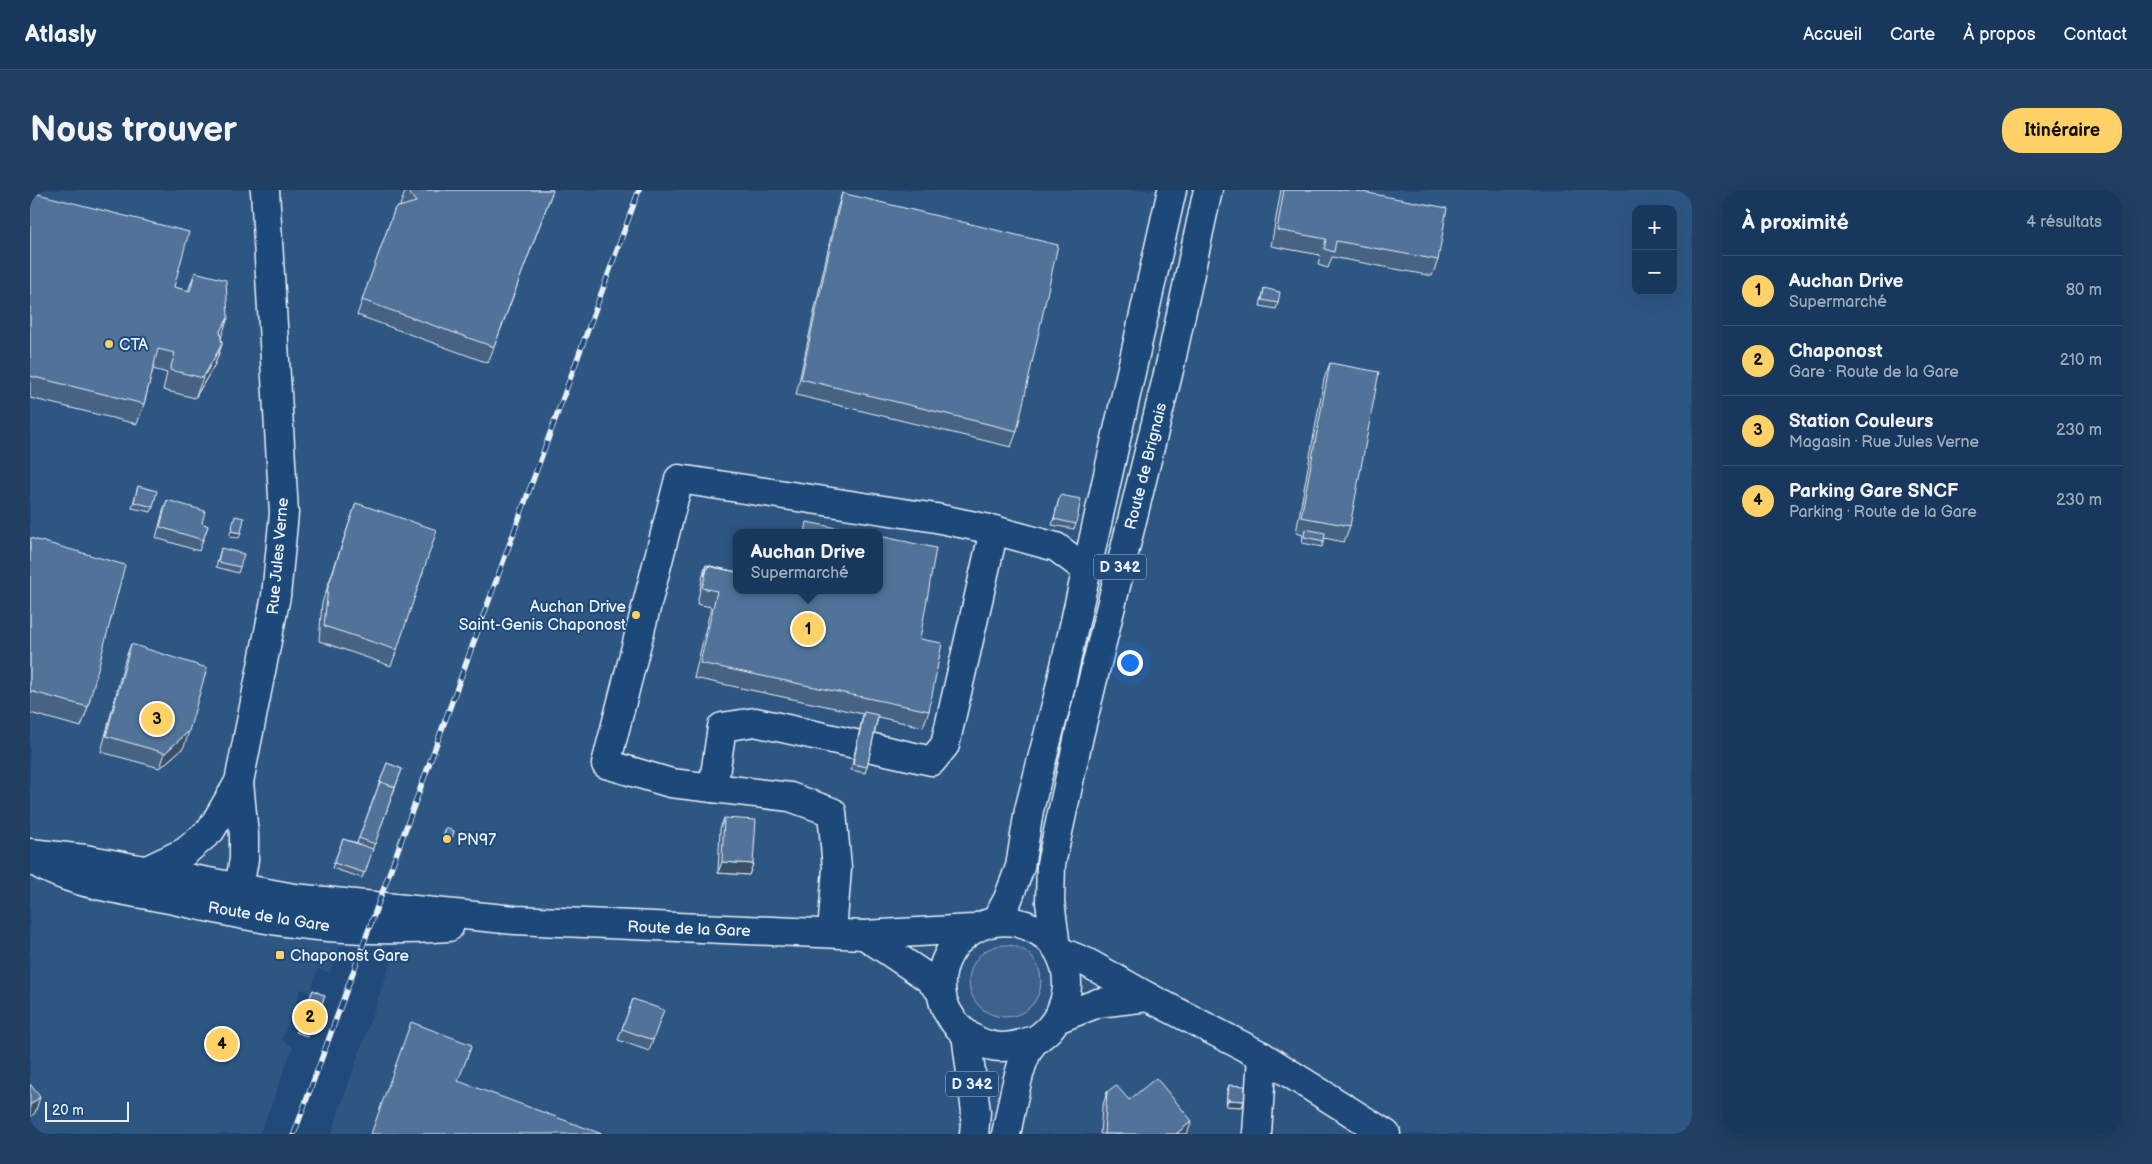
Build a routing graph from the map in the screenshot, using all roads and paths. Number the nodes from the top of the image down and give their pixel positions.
1 (265, 190) edge
2 (1172, 190) edge
3 (1208, 190) edge
4 (994, 530) junction
5 (1086, 570) junction
6 (239, 782) junction
7 (713, 788) junction
8 (30, 853) edge
9 (30, 859) edge
10 (147, 870) junction
11 (239, 888) junction
12 (515, 920) junction
13 (984, 925) junction
14 (832, 933) junction
15 (864, 935) junction
16 (1058, 949) junction
17 (941, 991) junction
18 (1148, 997) junction
19 (1057, 1019) junction
20 (966, 1034) junction
21 (1034, 1040) junction
22 (1262, 1056) junction
23 (974, 1134) edge
24 (1006, 1134) edge
25 (1257, 1134) edge
26 (1386, 1134) edge

1 - 6 main road, Rue Jules Verne
2 - 5 main road, Route de Brignais / D 342
3 - 16 main road, Route de Brignais / D 342
4 - 5 main road
4 - 7 main road
4 - 7 main road
5 - 13 main road, Route de Brignais / D 342
6 - 10 main road
6 - 11 main road, Rue Jules Verne
7 - 14 main road
8 - 10 main road, Route de la Gare
9 - 12 main road, Route de la Gare
10 - 11 main road, Route de la Gare
11 - 12 main road, Route de la Gare
12 - 14 main road, Route de la Gare
13 - 15 main road, Route de la Gare
13 - 16 main road
13 - 17 main road
14 - 15 main road, Route de la Gare
15 - 17 main road
16 - 18 main road
16 - 19 main road
17 - 20 main road
18 - 19 main road
18 - 22 main road
19 - 21 main road
20 - 21 main road
20 - 23 main road, D 342
21 - 24 main road, D 342
22 - 25 main road
22 - 26 main road

